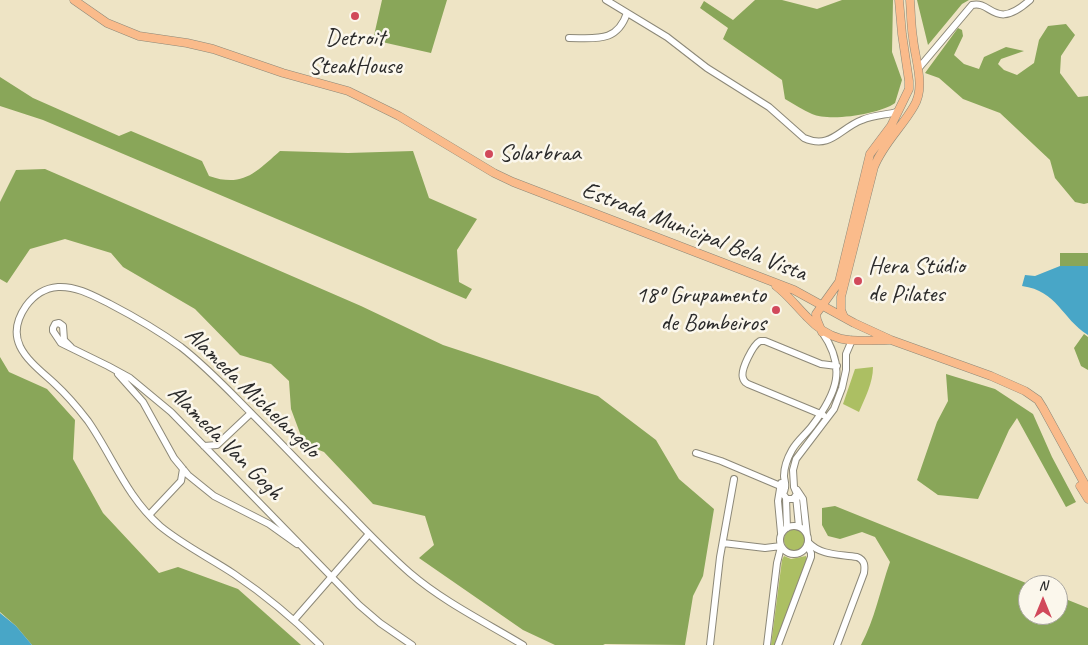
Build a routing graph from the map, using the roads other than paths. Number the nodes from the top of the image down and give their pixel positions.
1 (74, 0) edge
2 (606, 0) edge
3 (899, 0) edge
4 (910, 0) edge
5 (1030, 0) edge
6 (900, 10) junction
7 (627, 13) junction
8 (911, 16) junction
9 (569, 38) dead end
10 (918, 69) junction
11 (920, 82) junction
12 (909, 85) junction
13 (919, 91) junction
14 (897, 112) junction
15 (885, 116) junction
16 (890, 126) junction
17 (767, 279) junction
18 (822, 304) junction
19 (844, 317) junction
20 (854, 323) junction
21 (822, 332) junction
22 (852, 340) junction
23 (891, 340) junction
24 (71, 347) dead end
25 (108, 366) junction
26 (837, 366) junction
27 (970, 370) junction
28 (147, 392) junction
29 (140, 399) junction
30 (251, 414) junction
31 (820, 414) junction
32 (828, 417) junction
33 (216, 445) junction
34 (204, 446) junction
35 (696, 454) dead end
36 (216, 458) junction
37 (183, 469) junction
38 (734, 479) dead end
39 (193, 480) junction
40 (181, 481) junction
41 (794, 487) junction
42 (783, 488) junction
43 (1088, 490) edge
44 (796, 496) junction
45 (786, 498) junction
46 (1088, 499) edge
47 (149, 515) junction
48 (274, 517) junction
49 (269, 524) junction
50 (800, 527) junction
51 (787, 528) junction
52 (369, 534) junction
53 (781, 534) junction
54 (807, 541) junction
55 (722, 543) junction
56 (781, 546) junction
57 (310, 553) junction
58 (332, 576) junction
59 (294, 620) junction
60 (320, 645) edge
61 (412, 645) edge
62 (522, 645) edge
63 (710, 645) edge
64 (767, 645) edge
65 (778, 645) edge
66 (837, 645) edge

1 - 17 main road, Estrada Municipal Bela Vista
2 - 7 street
3 - 6 main road
4 - 8 main road
5 - 10 street
6 - 8 main road
6 - 12 main road
7 - 9 street
7 - 15 street
8 - 10 main road
10 - 11 main road
11 - 12 main road
11 - 13 main road
12 - 13 main road
12 - 14 main road
13 - 19 main road
14 - 15 street
14 - 16 main road
15 - 16 street
16 - 18 main road
17 - 18 main road, Estrada Municipal Bela Vista
17 - 21 main road
18 - 19 main road, Estrada Municipal Bela Vista
18 - 21 main road
19 - 20 main road, Estrada Municipal Bela Vista
20 - 22 main road
20 - 23 main road, Estrada Municipal Bela Vista
21 - 22 main road
21 - 26 street
22 - 23 main road
22 - 32 street
23 - 27 main road, Estrada Municipal Bela Vista
24 - 25 street, Alameda Van Gogh
25 - 28 street, Alameda Van Gogh
25 - 29 street, Alameda Van Gogh
26 - 31 street
26 - 31 street
27 - 43 main road, Estrada Municipal Bela Vista
27 - 46 main road, Estrada Municipal Bela Vista
28 - 29 street
28 - 34 street, Alameda Van Gogh
29 - 37 street, Alameda Van Gogh
30 - 33 street
30 - 47 street, Alameda Michelangelo
30 - 52 street, Alameda Michelangelo
31 - 32 street
31 - 42 street
32 - 41 street
33 - 34 street
33 - 36 street
34 - 36 street, Alameda Van Gogh
35 - 42 street
36 - 48 street, Alameda Van Gogh
37 - 39 street, Alameda Van Gogh
37 - 40 street
38 - 55 street
39 - 40 street
39 - 49 street, Alameda Van Gogh
40 - 47 street
41 - 42 street
41 - 44 street
41 - 54 street
42 - 45 street
42 - 53 street
44 - 45 street
44 - 50 street
45 - 51 street
47 - 59 street, Alameda Michelangelo
48 - 49 street
48 - 57 street, Alameda Van Gogh
49 - 57 street, Alameda Van Gogh
50 - 51 street
50 - 54 street
51 - 53 street
52 - 58 street
52 - 62 street, Alameda Michelangelo
53 - 56 street
54 - 56 street
54 - 65 street
54 - 66 street
55 - 56 street
55 - 63 street
56 - 64 street
57 - 58 street, Alameda Van Gogh
58 - 59 street
58 - 61 street, Alameda Van Gogh
59 - 60 street, Alameda Michelangelo

